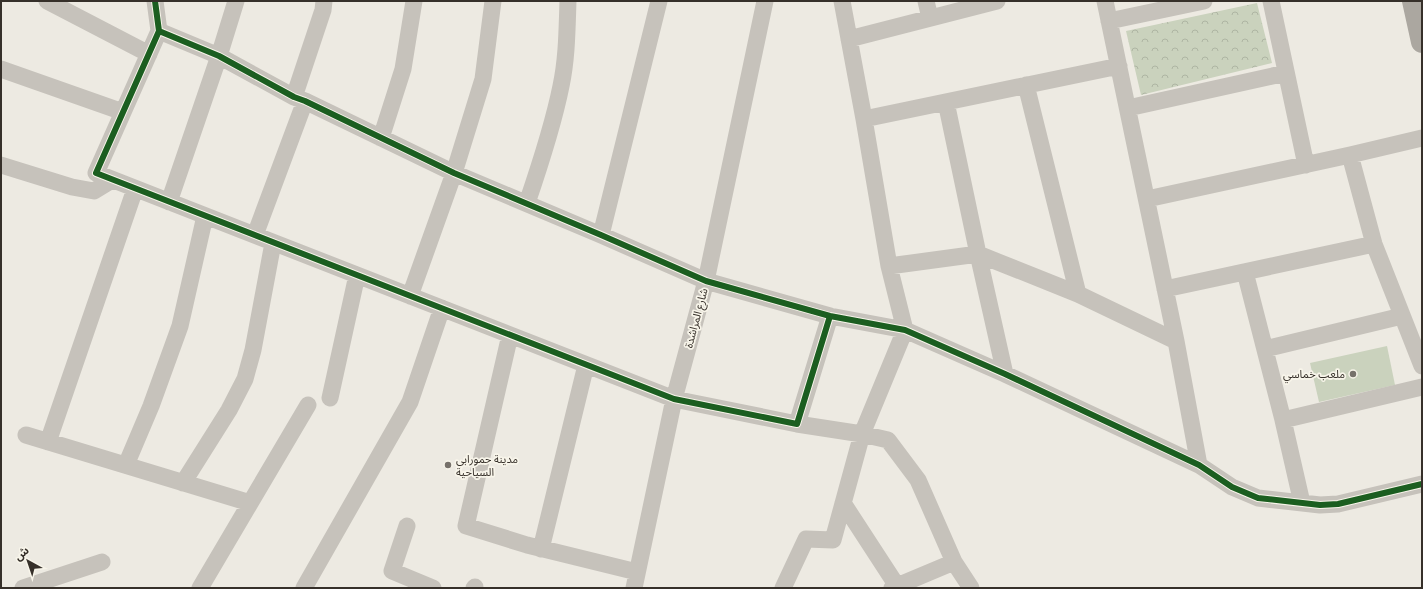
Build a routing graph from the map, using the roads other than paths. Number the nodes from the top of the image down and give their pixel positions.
1 (47, 1) edge
2 (155, 1) edge
3 (236, 1) edge
4 (324, 1) edge
5 (414, 1) edge
6 (493, 1) edge
7 (568, 1) edge
8 (659, 1) edge
9 (765, 1) edge
10 (842, 1) edge
11 (926, 1) edge
12 (997, 1) edge
13 (1105, 1) edge
14 (1204, 1) edge
15 (1271, 1) edge
16 (1413, 1) edge
17 (930, 18) junction
18 (1110, 21) junction
19 (159, 31) junction
20 (849, 39) junction
21 (1422, 42) edge
22 (149, 54) junction
23 (219, 56) junction
24 (1119, 66) junction
25 (1, 69) edge
26 (1286, 74) junction
27 (1026, 85) junction
28 (300, 99) junction
29 (946, 102) junction
30 (1128, 108) junction
31 (123, 112) junction
32 (864, 119) junction
33 (380, 138) junction
34 (1422, 138) edge
35 (1350, 155) junction
36 (1, 165) edge
37 (1306, 165) junction
38 (454, 173) junction
39 (112, 180) junction
40 (136, 189) junction
41 (1147, 199) junction
42 (169, 202) junction
43 (527, 203) junction
44 (205, 216) junction
45 (255, 235) junction
46 (601, 235) junction
47 (274, 243) junction
48 (1374, 244) junction
49 (978, 254) junction
50 (889, 266) junction
51 (1245, 272) junction
52 (357, 275) junction
53 (706, 281) junction
54 (1165, 289) junction
55 (1078, 294) junction
56 (410, 296) junction
57 (442, 308) junction
58 (830, 316) junction
59 (1402, 316) junction
60 (905, 330) junction
61 (510, 335) junction
62 (1176, 341) junction
63 (1265, 349) junction
64 (586, 364) junction
65 (1422, 366) edge
66 (1005, 374) junction
67 (1422, 387) edge
68 (330, 398) dead end
69 (674, 399) junction
70 (308, 405) dead end
71 (1283, 420) junction
72 (797, 424) junction
73 (862, 434) junction
74 (26, 435) dead end
75 (48, 442) junction
76 (126, 465) junction
77 (1199, 465) junction
78 (183, 483) junction
79 (1422, 484) edge
80 (250, 503) junction
81 (843, 503) junction
82 (1302, 503) junction
83 (407, 526) dead end
84 (541, 549) junction
85 (102, 562) dead end
86 (954, 562) junction
87 (635, 580) edge
88 (895, 587) edge
89 (23, 588) edge
90 (200, 588) edge
91 (304, 588) edge
92 (433, 588) edge
93 (783, 588) edge
94 (971, 588) edge

1 - 22 street
2 - 19 street
3 - 23 street
4 - 28 street
5 - 33 street
6 - 38 street
7 - 43 street
8 - 46 street
9 - 53 street, شارع المراشدة
10 - 20 street
11 - 17 street
12 - 17 street
13 - 18 street
14 - 18 street
15 - 26 street
16 - 21 main road
17 - 20 street
18 - 24 street
19 - 22 street
19 - 23 street
20 - 32 street
22 - 31 street
23 - 28 street
23 - 42 street
24 - 27 street
24 - 30 street
25 - 31 street
26 - 30 street
26 - 37 street
27 - 29 street
27 - 55 street
28 - 33 street
28 - 45 street
29 - 32 street
29 - 49 street
30 - 41 street
31 - 39 street
32 - 50 street
33 - 38 street
34 - 35 street
35 - 37 street
35 - 48 street
36 - 39 street
37 - 41 street
38 - 43 street
38 - 56 street
39 - 40 street
40 - 42 street
40 - 75 street
41 - 54 street
42 - 44 street
43 - 46 street
44 - 45 street
44 - 76 street
45 - 47 street
46 - 53 street
47 - 52 street
47 - 78 street
48 - 51 street
48 - 59 street
49 - 50 street
49 - 55 street
49 - 66 street
50 - 60 street
51 - 54 street
51 - 63 street
52 - 56 street
52 - 68 street
53 - 58 street
53 - 69 street, شارع المراشدة
54 - 62 street
55 - 62 street
56 - 57 street
57 - 61 street
57 - 91 street
58 - 60 street
58 - 72 street
59 - 63 street
59 - 65 street
60 - 66 street
60 - 73 street
61 - 64 street
61 - 84 street
62 - 77 street
63 - 71 street
64 - 69 street
64 - 84 street
66 - 77 street
67 - 71 street
69 - 72 street
69 - 87 street, شارع المراشدة
70 - 80 street
71 - 82 street
72 - 73 street
73 - 81 street
73 - 86 street
74 - 75 street
75 - 76 street
76 - 78 street
77 - 82 street
78 - 80 street
79 - 82 street
80 - 90 street
81 - 88 street
81 - 93 street
83 - 92 street
84 - 87 street
85 - 89 street
86 - 88 street
86 - 94 street

